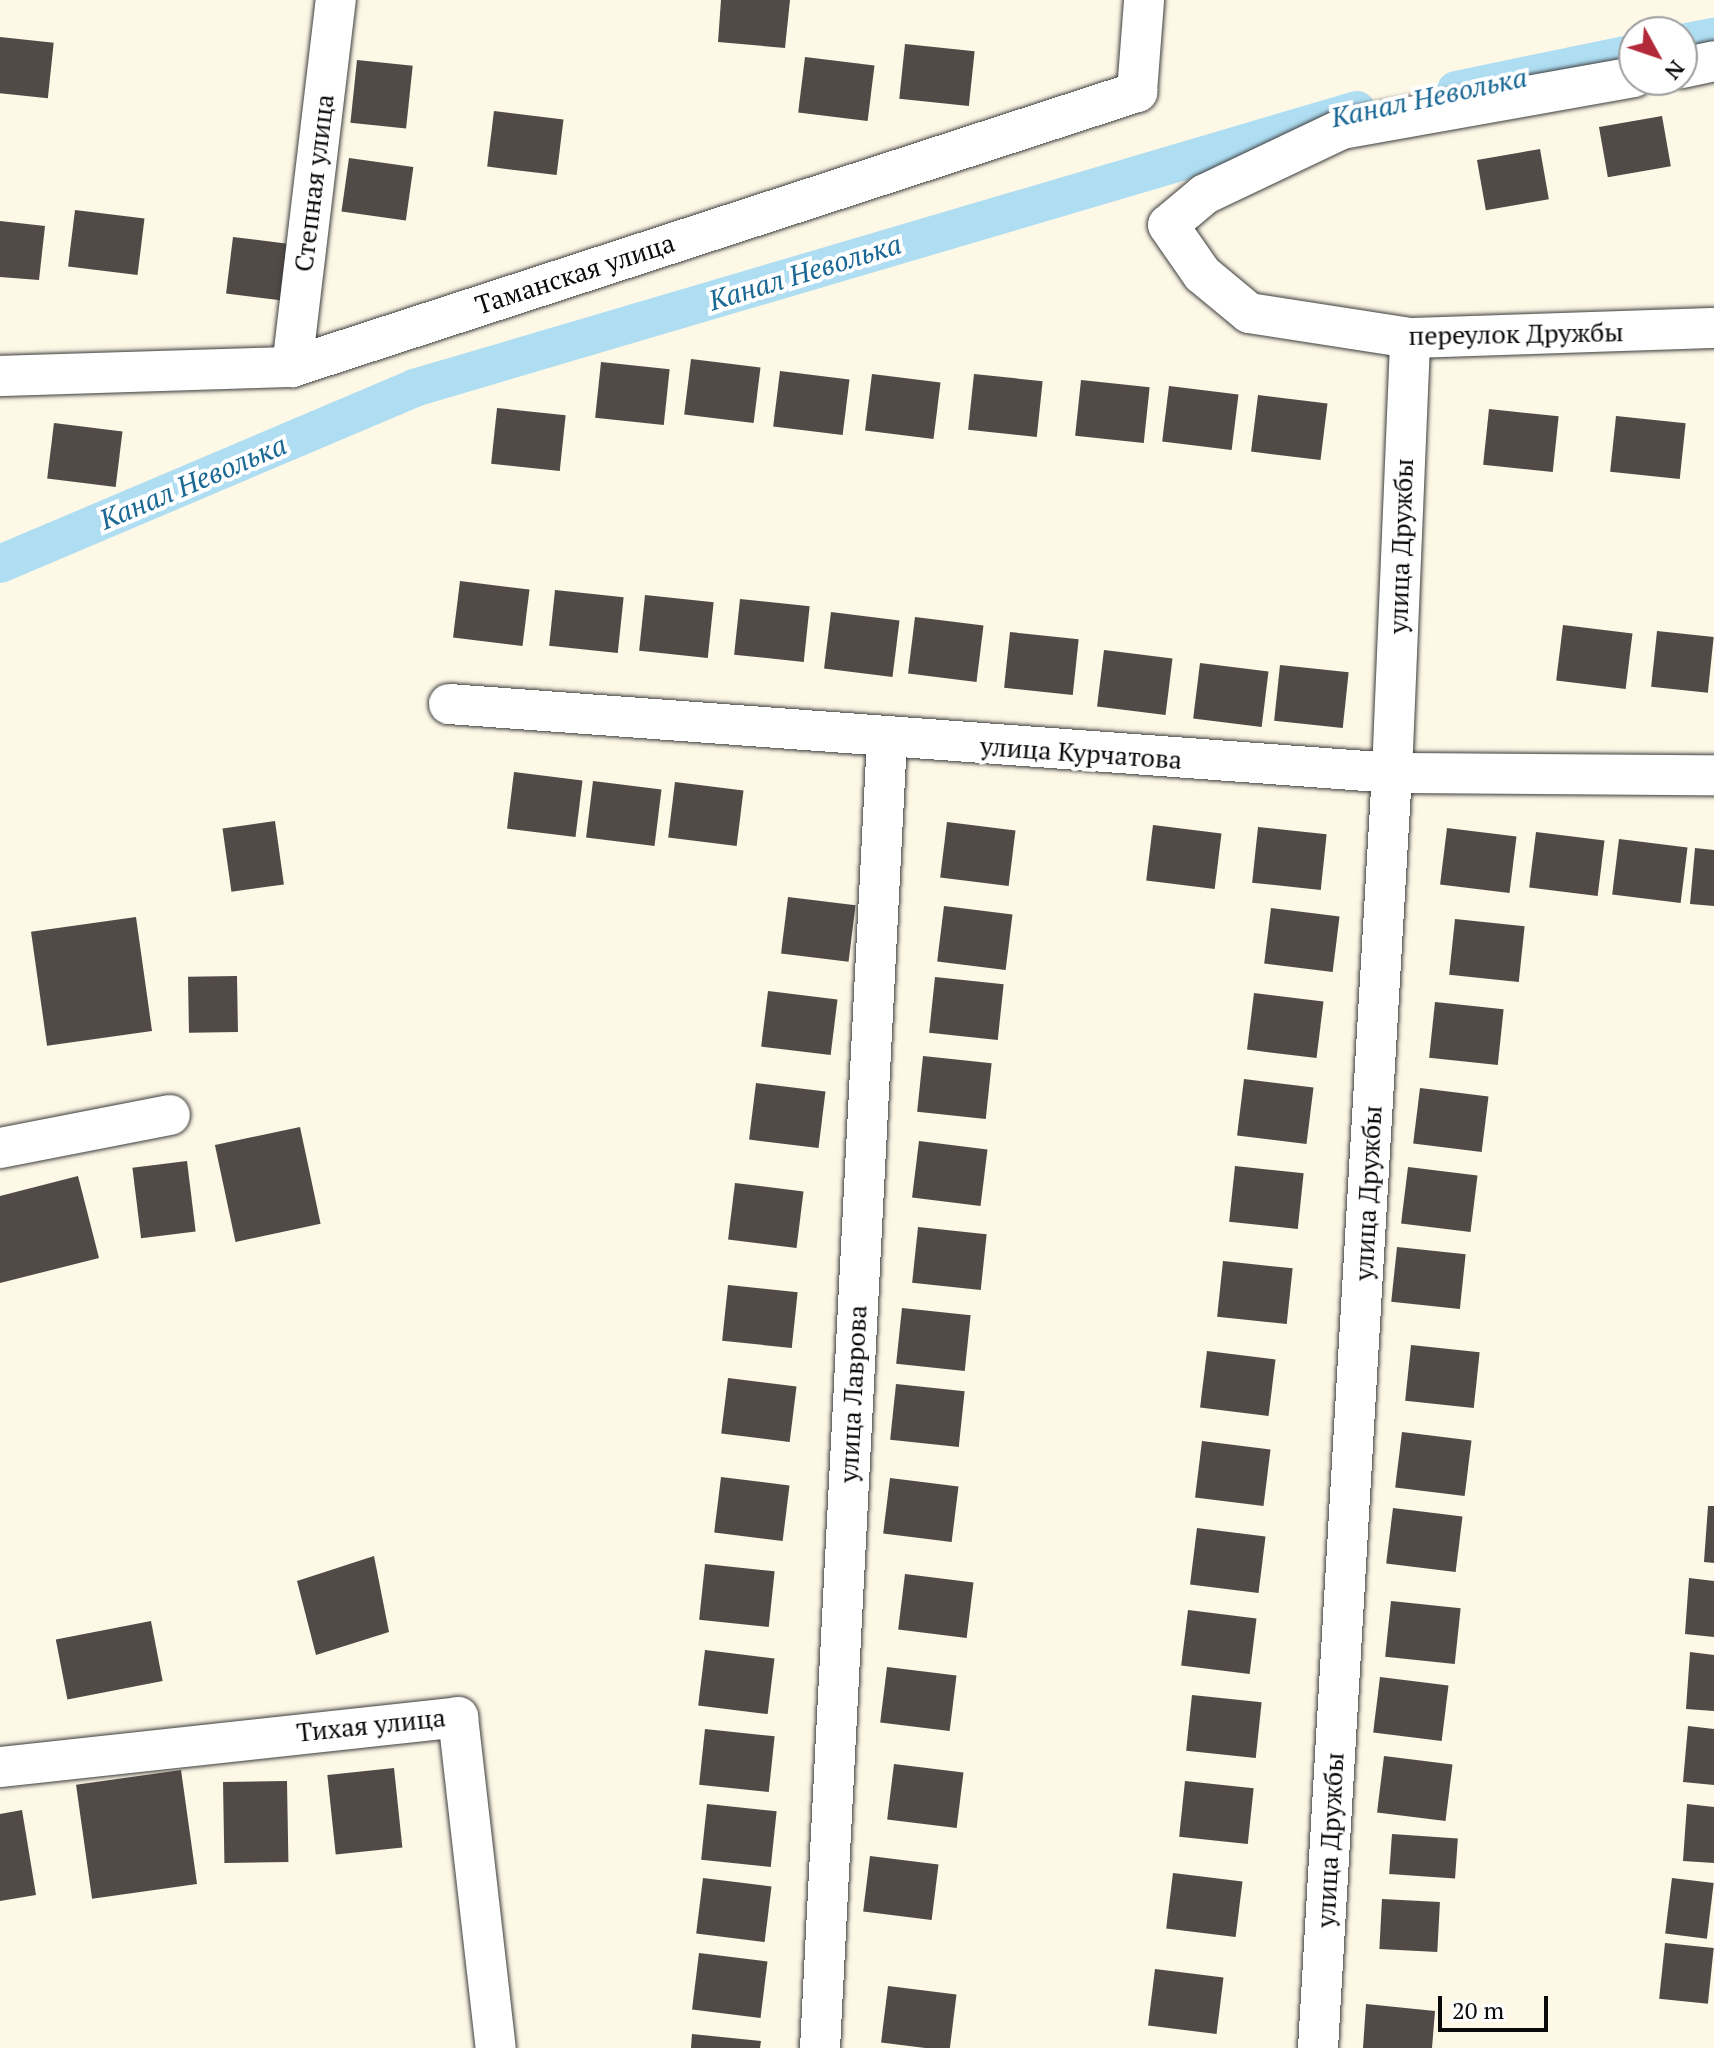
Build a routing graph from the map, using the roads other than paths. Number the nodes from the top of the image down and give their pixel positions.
1 (336, 0) edge
2 (1144, 0) edge
3 (1618, 80) edge
4 (1714, 328) edge
5 (1410, 338) junction
6 (292, 367) junction
7 (0, 376) edge
8 (449, 704) dead end
9 (887, 740) junction
10 (1392, 773) junction
11 (1714, 775) edge
12 (170, 1115) dead end
13 (0, 1148) edge
14 (0, 1767) edge
15 (496, 2048) edge
16 (820, 2048) edge
17 (1318, 2048) edge

1 - 6 street, Степная улица
2 - 6 street, Таманская улица
3 - 5 street, переулок Дружбы
4 - 5 street, переулок Дружбы
5 - 10 street, улица Дружбы
6 - 7 street, Таманская улица
8 - 9 street, улица Курчатова
9 - 10 street, улица Курчатова
9 - 16 street, улица Лаврова
10 - 11 street, улица Курчатова
10 - 17 street, улица Дружбы
12 - 13 street
14 - 15 street, Тихая улица

